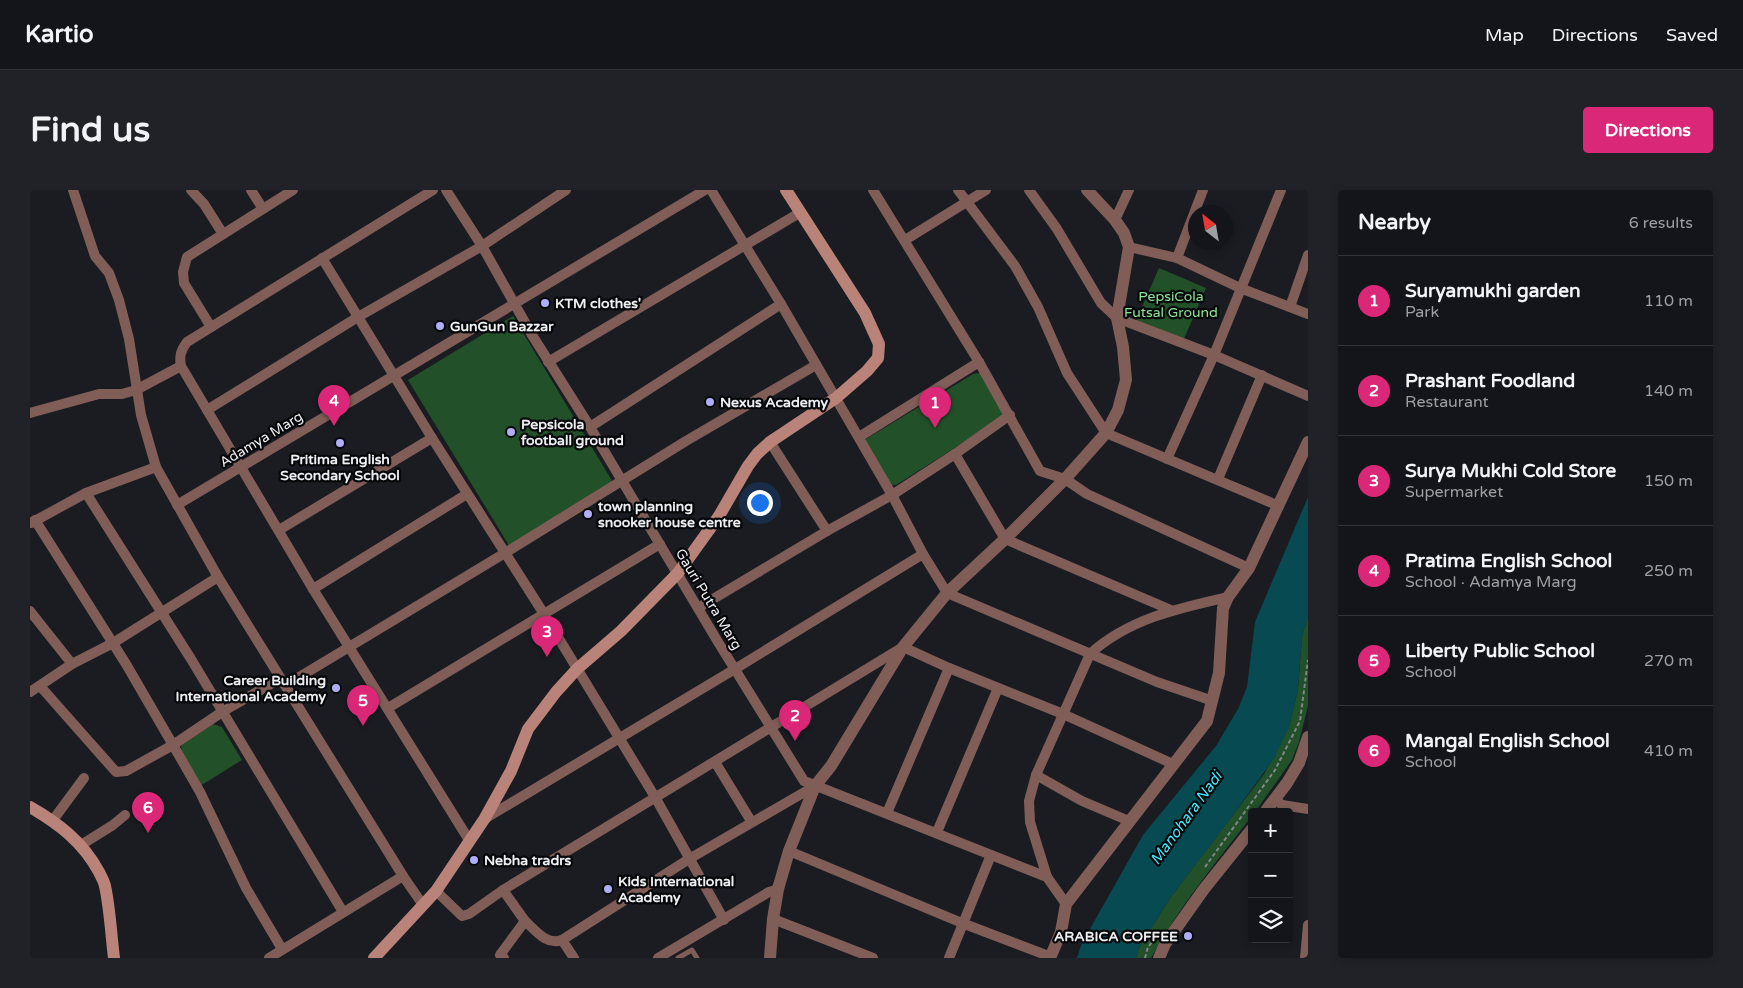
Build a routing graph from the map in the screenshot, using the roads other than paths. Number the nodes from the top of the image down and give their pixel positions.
1 (74, 190) edge
2 (191, 190) edge
3 (251, 190) edge
4 (293, 190) edge
5 (433, 190) edge
6 (446, 190) edge
7 (566, 190) edge
8 (705, 190) edge
9 (711, 190) edge
10 (786, 190) edge
11 (874, 190) edge
12 (958, 190) edge
13 (986, 190) edge
14 (1029, 190) edge
15 (1087, 190) edge
16 (1129, 190) edge
17 (1203, 190) edge
18 (1281, 190) edge
19 (965, 202) junction
20 (263, 209) junction
21 (801, 212) junction
22 (1115, 220) junction
23 (223, 234) junction
24 (905, 240) junction
25 (745, 245) junction
26 (482, 246) junction
27 (1129, 247) junction
28 (1308, 255) edge
29 (322, 258) junction
30 (1177, 258) junction
31 (1240, 288) junction
32 (513, 303) junction
33 (780, 304) junction
34 (1290, 307) junction
35 (1308, 314) edge
36 (358, 317) junction
37 (1117, 318) junction
38 (211, 327) junction
39 (1214, 355) junction
40 (548, 362) junction
41 (979, 362) junction
42 (816, 365) junction
43 (181, 366) junction
44 (394, 375) junction
45 (1262, 375) junction
46 (136, 390) junction
47 (1308, 396) edge
48 (836, 398) junction
49 (207, 410) junction
50 (30, 413) edge
51 (1010, 415) junction
52 (590, 427) junction
53 (1106, 433) junction
54 (432, 438) junction
55 (859, 438) junction
56 (770, 442) junction
57 (1308, 442) edge
58 (955, 454) junction
59 (1167, 459) junction
60 (156, 467) junction
61 (241, 467) junction
62 (1065, 479) junction
63 (1218, 479) junction
64 (621, 482) junction
65 (86, 493) junction
66 (467, 494) junction
67 (892, 495) junction
68 (176, 505) junction
69 (1279, 506) junction
70 (33, 522) edge
71 (279, 530) junction
72 (827, 530) junction
73 (1005, 539) junction
74 (660, 544) junction
75 (505, 553) junction
76 (923, 554) junction
77 (1250, 568) junction
78 (678, 574) junction
79 (218, 577) junction
80 (313, 589) junction
81 (947, 593) junction
82 (1228, 598) junction
83 (698, 608) junction
84 (1172, 610) junction
85 (30, 611) edge
86 (161, 613) junction
87 (544, 614) junction
88 (113, 643) junction
89 (350, 647) junction
90 (903, 647) junction
91 (1090, 654) junction
92 (72, 664) junction
93 (949, 668) junction
94 (577, 669) junction
95 (735, 669) junction
96 (283, 683) junction
97 (40, 686) junction
98 (998, 688) junction
99 (30, 692) edge
100 (1213, 701) junction
101 (388, 708) junction
102 (222, 712) junction
103 (1063, 714) junction
104 (771, 728) junction
105 (1308, 737) edge
106 (619, 738) junction
107 (173, 745) junction
108 (715, 762) junction
109 (1173, 764) junction
110 (1036, 775) junction
111 (84, 778) dead end
112 (815, 786) junction
113 (655, 797) junction
114 (1275, 799) junction
115 (30, 807) edge
116 (1268, 808) edge
117 (1308, 809) edge
118 (887, 813) junction
119 (125, 815) dead end
120 (485, 818) junction
121 (52, 820) junction
122 (751, 821) junction
123 (1129, 821) junction
124 (937, 832) junction
125 (1248, 834) edge
126 (469, 840) junction
127 (81, 845) junction
128 (790, 851) junction
129 (991, 855) junction
130 (689, 858) junction
131 (403, 876) junction
132 (1047, 877) junction
133 (778, 889) junction
134 (502, 890) junction
135 (436, 891) junction
136 (1066, 904) junction
137 (423, 905) junction
138 (344, 912) junction
139 (724, 920) junction
140 (773, 920) junction
141 (525, 921) junction
142 (962, 923) junction
143 (1308, 925) edge
144 (562, 940) junction
145 (282, 949) junction
146 (1051, 957) edge
147 (114, 958) edge
148 (269, 958) edge
149 (374, 958) edge
150 (504, 958) edge
151 (574, 958) edge
152 (658, 958) edge
153 (678, 958) edge
154 (697, 958) edge
155 (770, 958) edge
156 (873, 958) edge
157 (949, 958) edge
158 (1159, 958) edge
159 (1305, 958) edge

1 - 46 street
2 - 23 street
3 - 20 street
4 - 20 street
5 - 29 street
6 - 26 street, Gauri Putra Marg
7 - 26 street
8 - 32 street, Adamya Marg
9 - 25 street
10 - 21 main road
11 - 24 street
12 - 19 street
13 - 19 street
14 - 37 street
15 - 22 street
16 - 22 street
17 - 30 street
18 - 31 street
19 - 24 street
19 - 53 street
20 - 23 street
21 - 25 street
21 - 48 main road
22 - 27 street
23 - 38 street
24 - 41 street
25 - 33 street
25 - 40 street
26 - 32 street, Gauri Putra Marg
26 - 36 street
27 - 30 street
27 - 37 street
28 - 34 street
29 - 36 street
29 - 38 street
30 - 31 street
31 - 34 street
31 - 39 street
32 - 40 street, Gauri Putra Marg
32 - 44 street, Adamya Marg
33 - 42 street
33 - 52 street
34 - 35 street
36 - 44 street
36 - 49 street
37 - 39 street
37 - 53 street
38 - 43 street
39 - 45 street
39 - 59 street
40 - 52 street, Gauri Putra Marg
41 - 51 street
41 - 55 street
42 - 48 street
42 - 64 street
43 - 46 street
43 - 49 street
44 - 54 street
44 - 61 street, Adamya Marg
45 - 47 street
45 - 63 street
46 - 50 street
46 - 60 street
48 - 55 street
48 - 56 main road
49 - 61 street
51 - 58 street
51 - 62 street
52 - 64 street, Gauri Putra Marg
53 - 59 street
53 - 62 street
54 - 66 street
54 - 71 street
55 - 67 street
56 - 72 street
56 - 78 main road
57 - 69 street
58 - 67 street
58 - 73 street
59 - 63 street
60 - 65 street
60 - 68 street
61 - 68 street, Adamya Marg
61 - 71 street
62 - 73 street
62 - 77 street
63 - 69 street
64 - 74 street, Gauri Putra Marg
64 - 75 street
65 - 70 street
65 - 86 street
66 - 75 street
66 - 80 street
67 - 72 street
67 - 76 street
68 - 79 street
69 - 77 street
70 - 88 street
71 - 80 street
72 - 83 street
73 - 81 street
73 - 84 street
74 - 78 street, Gauri Putra Marg
74 - 87 street
75 - 87 street
75 - 89 street
76 - 81 street
76 - 95 street
77 - 82 street
78 - 83 street, Gauri Putra Marg
78 - 94 main road
79 - 86 street
79 - 96 street
80 - 89 street
81 - 90 street
81 - 91 street
82 - 84 street
82 - 100 street
83 - 95 street, Gauri Putra Marg
84 - 91 street
85 - 92 street
86 - 88 street
86 - 102 street
87 - 94 street
87 - 101 street
88 - 92 street
88 - 107 street
89 - 96 street
89 - 101 street
90 - 93 street
90 - 104 street
90 - 112 street
91 - 100 street
91 - 103 street
92 - 97 street
93 - 98 street
93 - 118 street
94 - 106 street
94 - 120 main road
95 - 104 street, Gauri Putra Marg
95 - 106 street
96 - 102 street
96 - 131 street
97 - 99 street
97 - 107 street
98 - 103 street
98 - 124 street
100 - 109 street
101 - 126 street
102 - 107 street
102 - 138 street
103 - 109 street
103 - 110 street
104 - 108 street
104 - 112 street, Gauri Putra Marg
105 - 114 street
106 - 113 street
106 - 120 street
107 - 145 street
108 - 113 street
108 - 122 street
109 - 123 street
110 - 123 street
110 - 132 street
111 - 121 street
112 - 118 street
112 - 122 street
112 - 128 street
113 - 130 street
113 - 134 street
114 - 116 street
114 - 117 street
115 - 121 main road
118 - 124 street
119 - 127 street
120 - 126 main road
121 - 127 main road
122 - 130 street
123 - 136 street
124 - 129 street
125 - 158 street
126 - 135 main road
127 - 147 main road
128 - 133 street
128 - 142 street
129 - 132 street
129 - 142 street
130 - 139 street
130 - 144 street
131 - 137 street
131 - 138 street
132 - 136 street
133 - 139 street
133 - 140 street
134 - 135 street
134 - 141 street
135 - 137 main road
136 - 146 street
137 - 149 main road
138 - 145 street
139 - 152 street
140 - 155 street
140 - 156 street
141 - 144 street
141 - 150 street
142 - 146 street
142 - 157 street
143 - 159 street
144 - 151 street
145 - 148 street
153 - 154 lane

